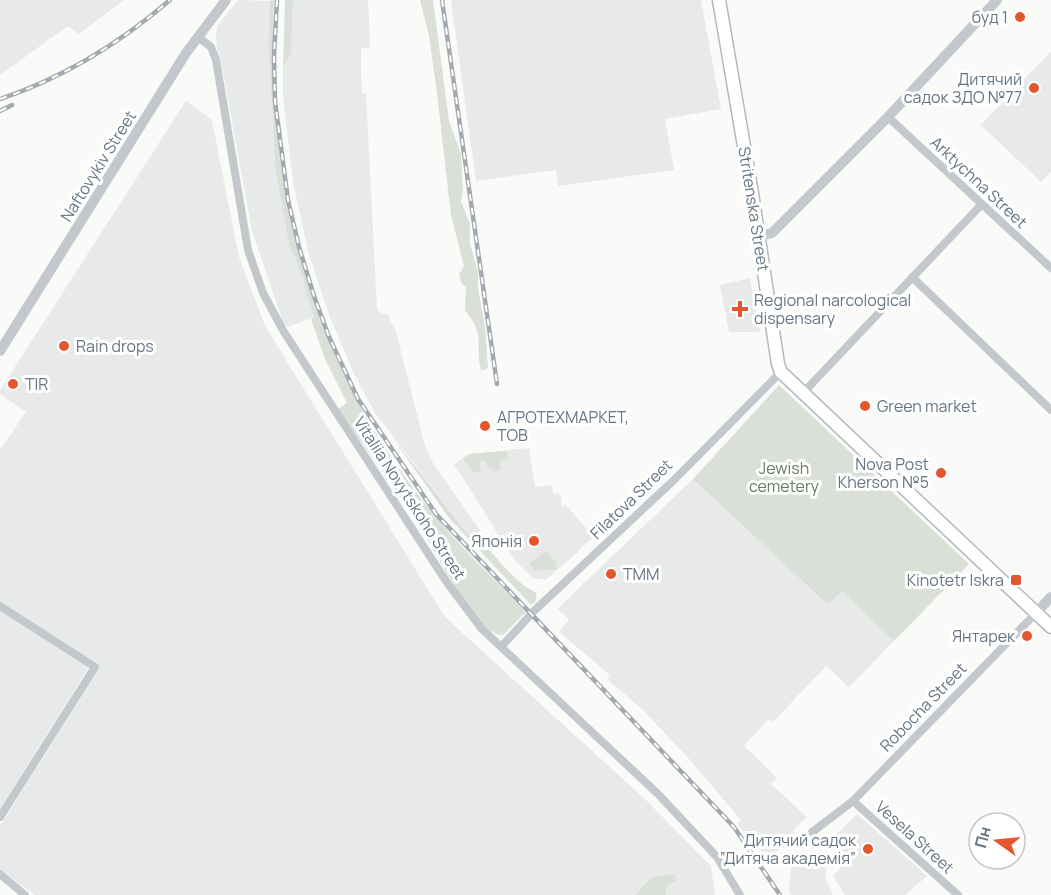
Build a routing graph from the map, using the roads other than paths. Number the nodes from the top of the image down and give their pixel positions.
1 (226, 0) edge
2 (718, 0) edge
3 (998, 0) edge
4 (198, 37) junction
5 (888, 117) junction
6 (981, 205) junction
7 (759, 236) junction
8 (1051, 268) edge
9 (912, 278) junction
10 (0, 351) edge
11 (781, 372) junction
12 (803, 393) junction
13 (1051, 411) edge
14 (1051, 597) edge
15 (0, 606) edge
16 (1036, 613) junction
17 (1051, 627) edge
18 (501, 647) junction
19 (853, 801) junction
20 (0, 817) edge
21 (811, 833) dead end
22 (0, 874) edge
23 (26, 895) edge
24 (741, 895) edge
25 (958, 895) edge

1 - 4 street, Naftovykiv Street
2 - 7 main road, Stritenska Street
3 - 5 street
4 - 10 street, Naftovykiv Street
4 - 18 street, Vitaliia Novytskoho Street
5 - 6 street, Arktychna Street
5 - 7 street
6 - 8 street, Arktychna Street
6 - 9 street
7 - 11 main road, Stritenska Street
9 - 12 street
9 - 13 street
11 - 12 main road
11 - 18 street, Filatova Street
12 - 16 main road
14 - 16 street, Robocha Street
15 - 20 street
16 - 17 main road
16 - 19 street, Robocha Street
18 - 24 street, Vitaliia Novytskoho Street
19 - 21 street, Robocha Street
19 - 25 street, Vesela Street
22 - 23 street

